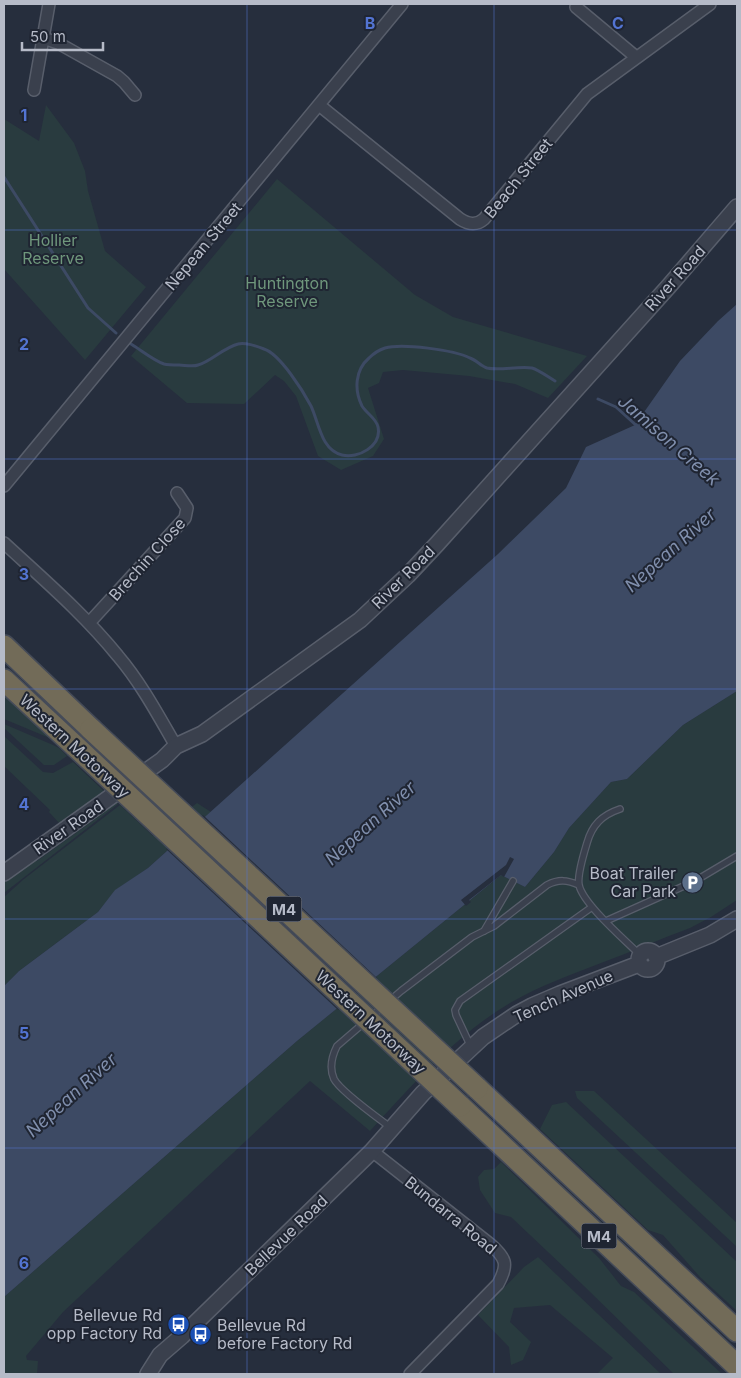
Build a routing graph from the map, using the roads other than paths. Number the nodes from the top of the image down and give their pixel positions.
1 (49, 4) edge
2 (402, 4) edge
3 (710, 4) edge
4 (576, 7) dead end
5 (43, 38) junction
6 (636, 57) junction
7 (34, 90) dead end
8 (135, 95) dead end
9 (319, 105) junction
10 (737, 207) edge
11 (4, 486) edge
12 (177, 493) dead end
13 (4, 543) edge
14 (89, 623) junction
15 (4, 646) edge
16 (4, 680) edge
17 (176, 746) junction
18 (620, 809) dead end
19 (737, 856) edge
20 (4, 873) edge
21 (513, 882) dead end
22 (579, 885) junction
23 (592, 907) junction
24 (737, 919) edge
25 (606, 921) junction
26 (484, 931) junction
27 (639, 959) junction
28 (471, 1047) junction
29 (423, 1093) joint
30 (392, 1129) junction
31 (372, 1151) junction
32 (737, 1331) edge
33 (737, 1366) edge
34 (148, 1374) edge
35 (410, 1374) edge

1 - 5 street
2 - 9 street, Nepean Street
3 - 6 street, Beach Street
4 - 6 street
5 - 7 street
5 - 8 street
6 - 9 street, Beach Street
9 - 11 street, Nepean Street
10 - 17 street, River Road
12 - 14 street, Brechin Close
13 - 14 street
14 - 17 street
15 - 32 highway, Western Motorway / M4, bridge
16 - 33 highway, Western Motorway / M4, bridge
17 - 20 street, River Road
18 - 22 lane
19 - 25 lane
21 - 26 lane
22 - 23 lane
22 - 26 lane
23 - 25 lane
23 - 28 lane
24 - 27 street
25 - 27 lane
26 - 30 lane
27 - 28 street, Tench Avenue
28 - 29 street, Tench Avenue
29 - 30 street, Bellevue Road
30 - 31 street, Bellevue Road
31 - 34 street, Bellevue Road
31 - 35 street, Bundarra Road

